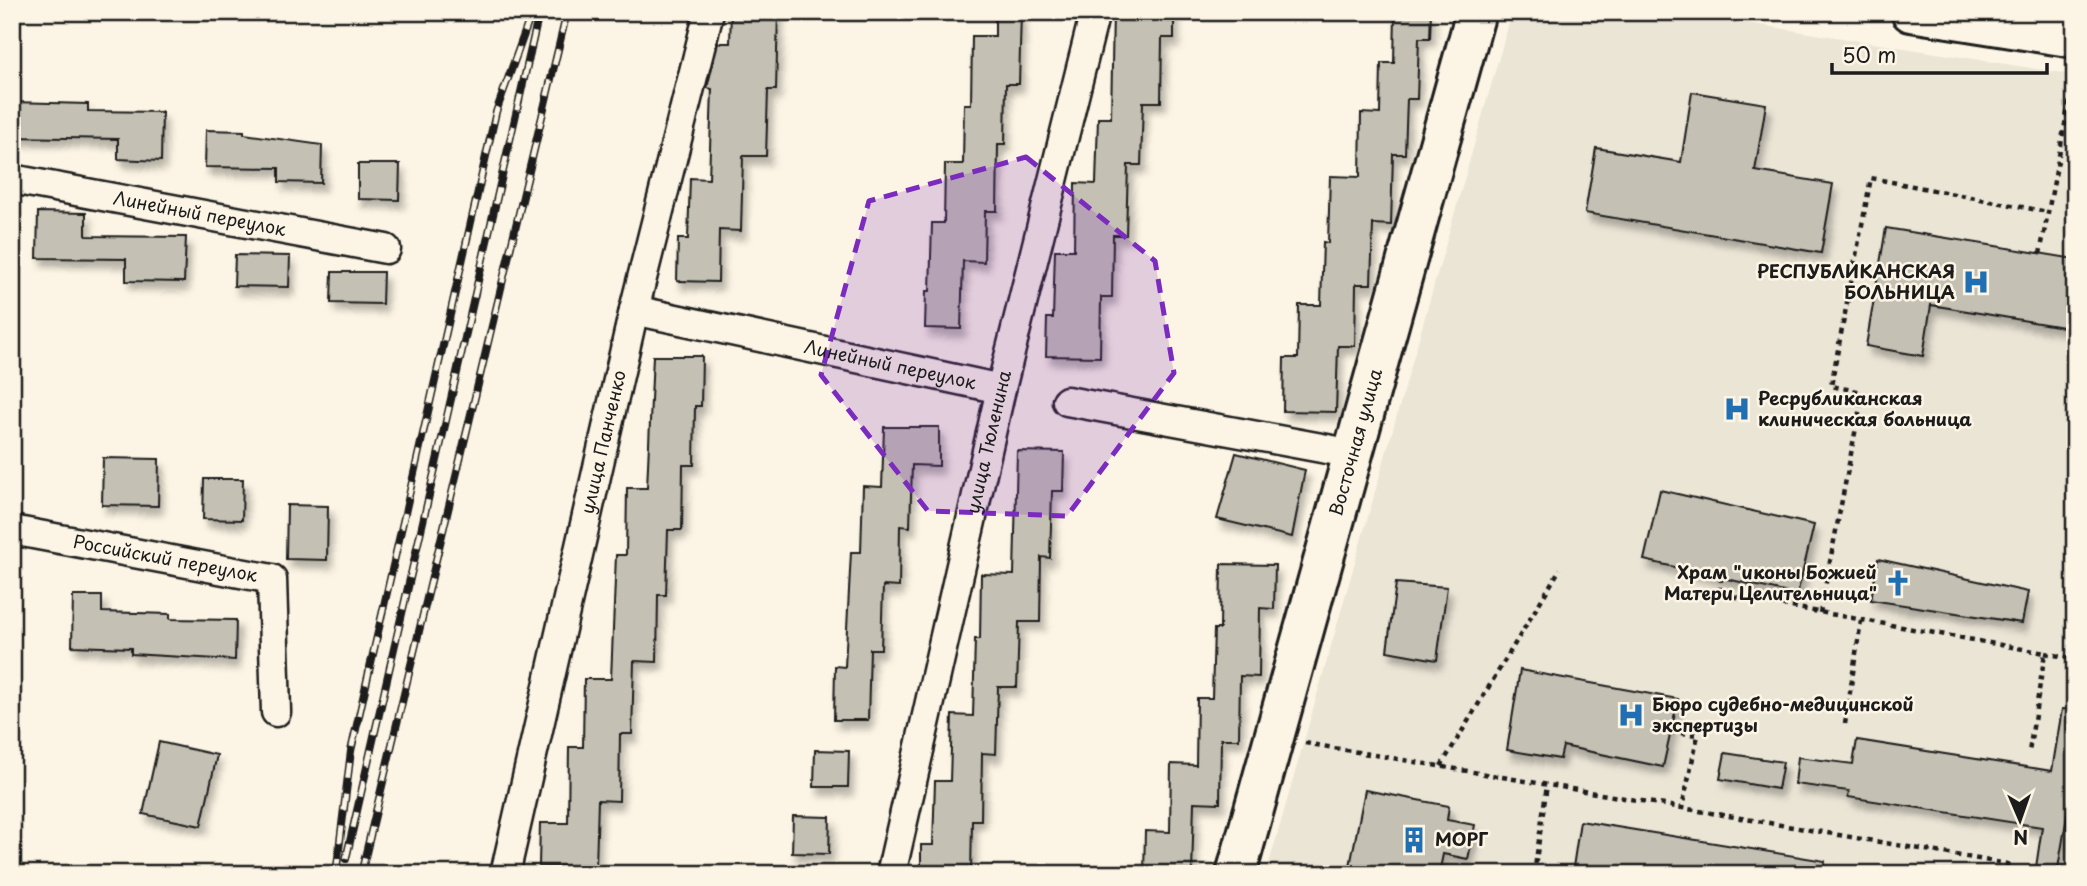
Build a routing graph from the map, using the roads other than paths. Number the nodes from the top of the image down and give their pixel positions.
1 (709, 12) edge
2 (1095, 12) edge
3 (1476, 12) edge
4 (1911, 12) edge
5 (2075, 38) edge
6 (12, 179) edge
7 (386, 249) dead end
8 (634, 310) junction
9 (1001, 390) junction
10 (1067, 401) dead end
11 (1354, 454) junction
12 (12, 530) edge
13 (276, 712) dead end
14 (505, 874) edge
15 (891, 874) edge
16 (1236, 874) edge

1 - 8 street, улица Панченко
2 - 9 street, улица Тюленина
3 - 11 street, Восточная улица
4 - 5 street
6 - 7 street, Линейный переулок
8 - 9 street, Линейный переулок
8 - 14 street, улица Панченко
9 - 15 street, улица Тюленина
10 - 11 street
11 - 16 street, Восточная улица
12 - 13 street, Российский переулок

